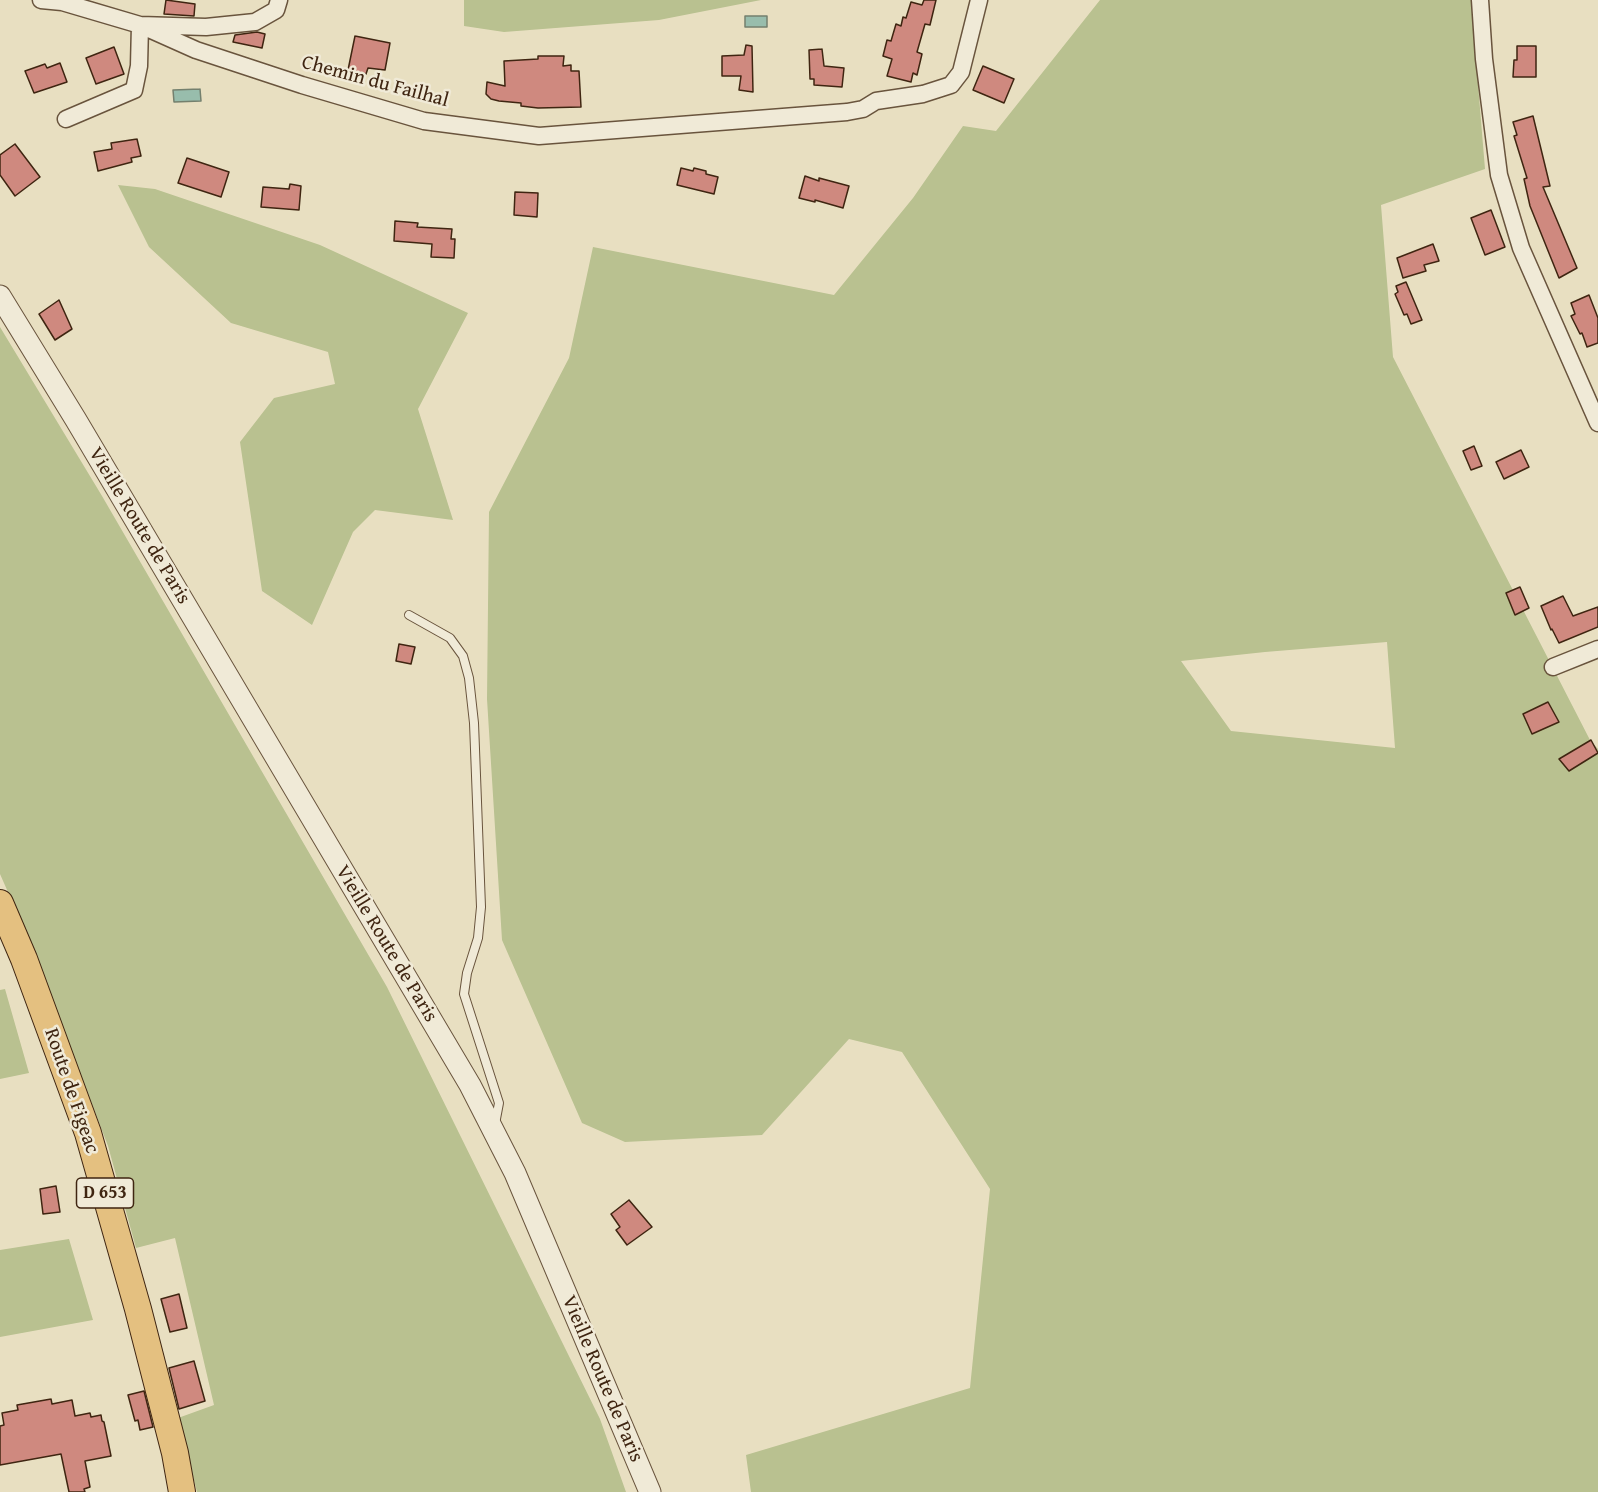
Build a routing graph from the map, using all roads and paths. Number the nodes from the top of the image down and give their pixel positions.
1 (41, 0) edge
2 (279, 0) edge
3 (979, 0) edge
4 (1480, 0) edge
5 (140, 25) junction
6 (66, 119) dead end
7 (0, 296) edge
8 (1598, 423) edge
9 (409, 615) dead end
10 (1598, 649) edge
11 (1553, 667) dead end
12 (0, 903) edge
13 (493, 1131) junction
14 (182, 1492) edge
15 (650, 1492) edge

1 - 5 street, Chemin du Failhal
2 - 5 street
3 - 5 street, Chemin du Failhal
4 - 8 street
5 - 6 street
7 - 13 street, Vieille Route de Paris
9 - 13 lane
10 - 11 street
12 - 14 main road, Route de Figeac / D 653
13 - 15 street, Vieille Route de Paris

